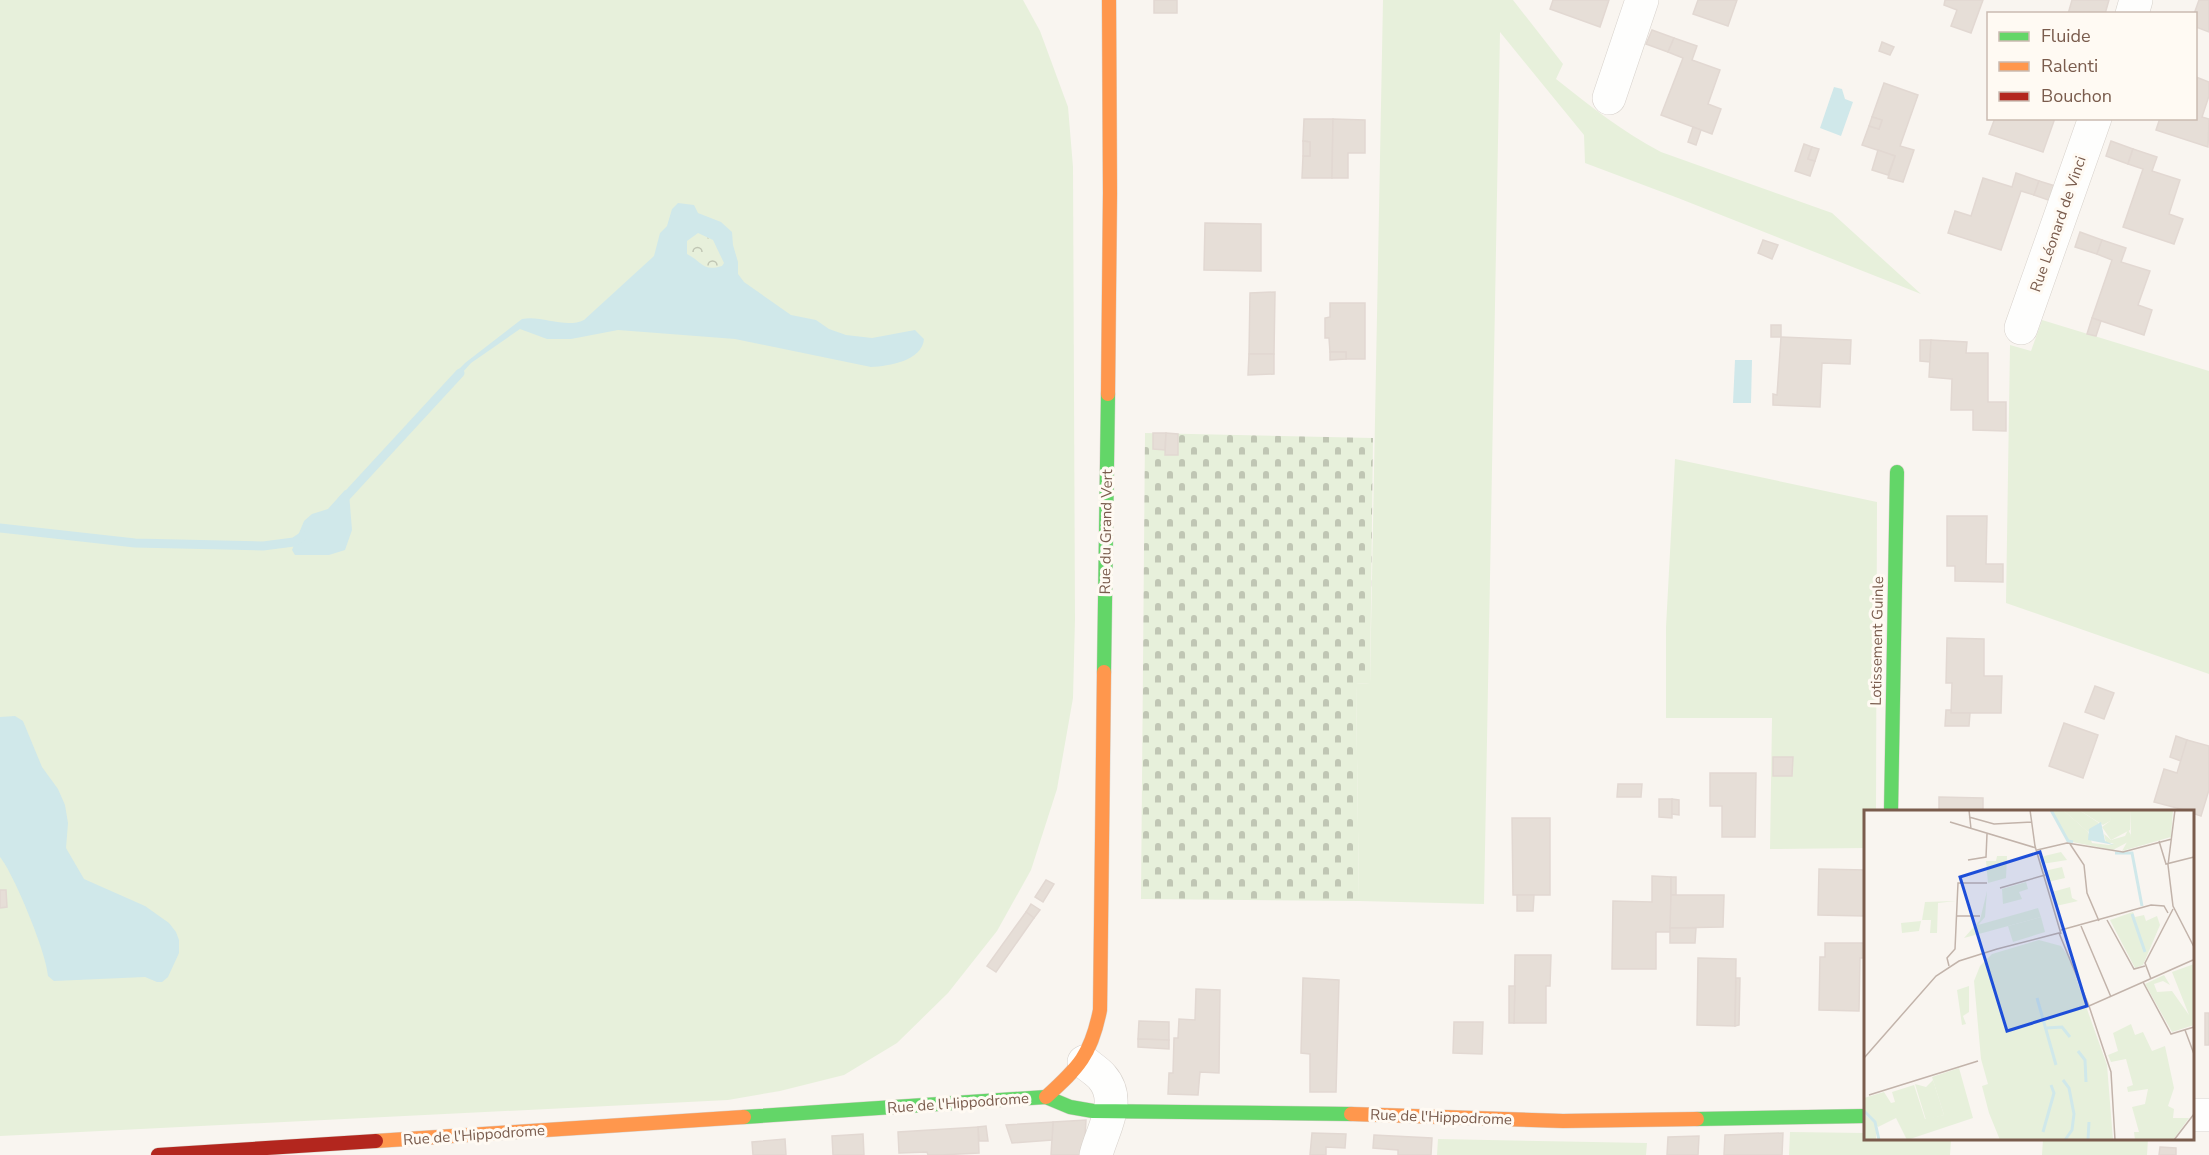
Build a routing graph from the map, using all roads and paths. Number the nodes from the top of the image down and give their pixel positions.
1 (1109, 0) edge
2 (1642, 0) edge
3 (1609, 98) dead end
4 (2094, 120) edge
5 (2021, 328) dead end
6 (1897, 472) dead end
7 (1891, 810) edge
8 (1084, 1062) junction
9 (1046, 1097) junction
10 (1112, 1111) junction
11 (1864, 1116) edge
12 (158, 1155) edge
13 (1096, 1155) edge

1 - 8 main road, Rue du Grand Vert
2 - 3 street
4 - 5 street, Rue Léonard de Vinci
6 - 7 main road, Lotissement Guinle
8 - 9 main road, Rue du Grand Vert
8 - 10 street
9 - 10 main road, Rue de l'Hippodrome
9 - 12 main road, Rue de l'Hippodrome
10 - 11 main road, Rue de l'Hippodrome
10 - 13 street

